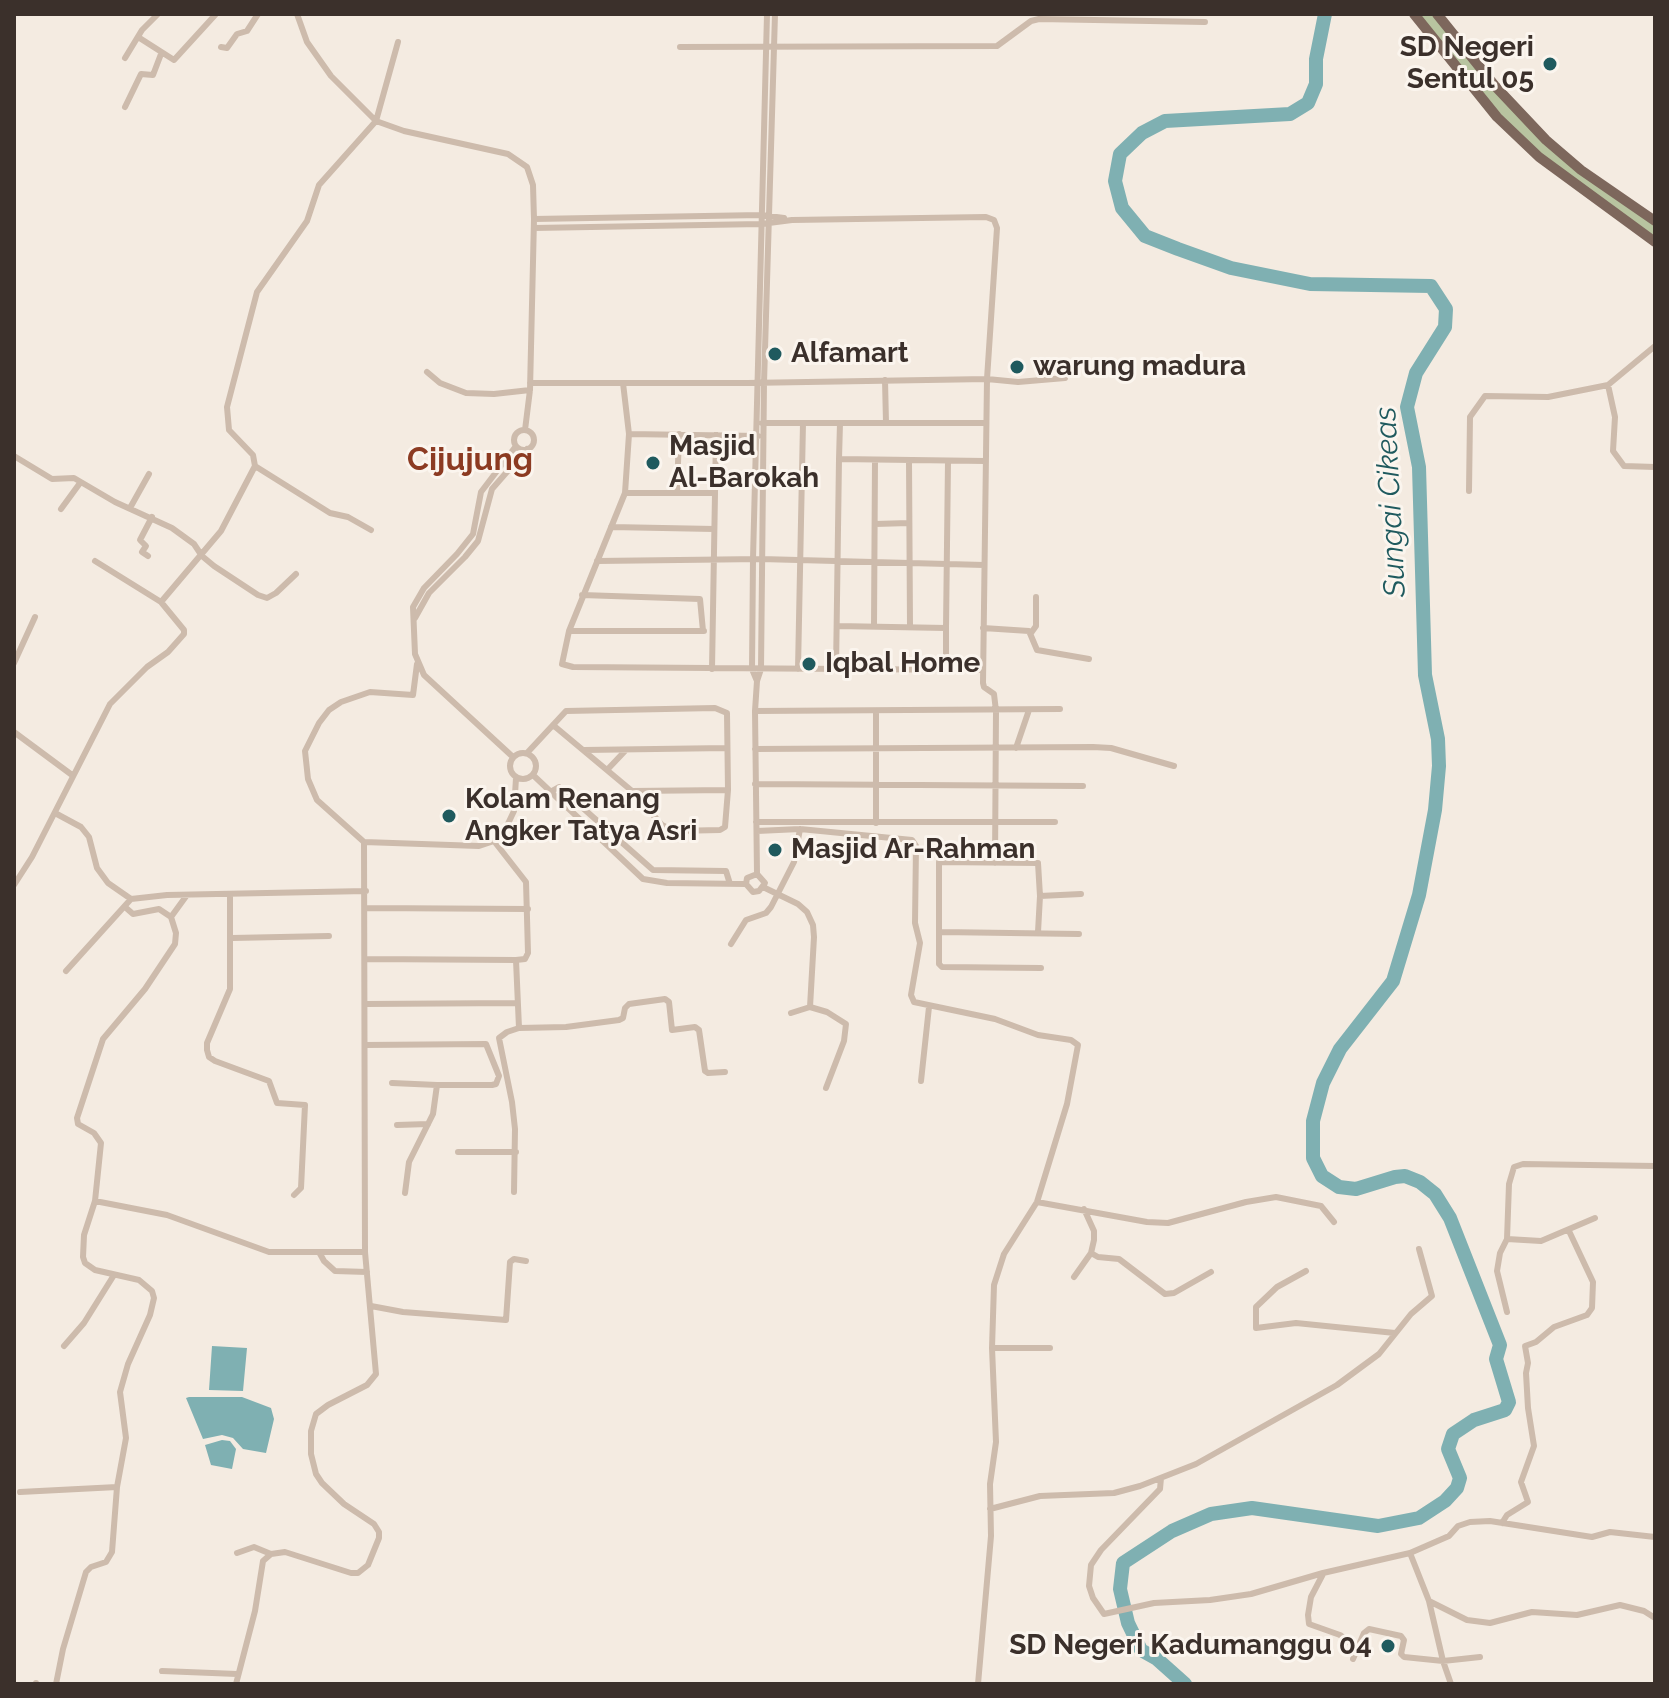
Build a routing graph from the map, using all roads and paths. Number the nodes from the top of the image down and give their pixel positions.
1 (158, 14) edge
2 (216, 14) edge
3 (258, 14) edge
4 (297, 14) edge
5 (767, 14) edge
6 (775, 14) edge
7 (1414, 14) edge
8 (1437, 14) edge
9 (1205, 22) dead end
10 (138, 37) junction
11 (398, 42) dead end
12 (221, 47) dead end
13 (680, 47) dead end
14 (770, 47) junction
15 (161, 54) junction
16 (125, 58) dead end
17 (125, 107) dead end
18 (376, 121) junction
19 (534, 219) junction
20 (764, 219) junction
21 (1655, 221) edge
22 (534, 228) junction
23 (1655, 242) edge
24 (1655, 346) edge
25 (427, 372) dead end
26 (1065, 378) dead end
27 (987, 379) junction
28 (885, 380) junction
29 (623, 383) junction
30 (760, 383) junction
31 (1608, 385) junction
32 (530, 386) junction
33 (755, 423) junction
34 (764, 423) junction
35 (803, 423) junction
36 (840, 423) junction
37 (886, 423) junction
38 (986, 423) junction
39 (525, 430) junction
40 (629, 434) junction
41 (679, 434) junction
42 (716, 435) junction
43 (759, 436) junction
44 (516, 446) junction
45 (527, 449) junction
46 (14, 456) edge
47 (839, 459) junction
48 (875, 460) junction
49 (909, 460) junction
50 (948, 461) junction
51 (985, 461) junction
52 (255, 466) junction
53 (1655, 467) edge
54 (149, 474) dead end
55 (80, 483) junction
56 (1469, 491) dead end
57 (625, 493) junction
58 (677, 493) junction
59 (714, 493) junction
60 (130, 508) junction
61 (61, 509) dead end
62 (152, 517) junction
63 (909, 523) junction
64 (875, 524) junction
65 (611, 527) junction
66 (190, 529) dead end
67 (714, 529) junction
68 (371, 530) dead end
69 (183, 536) junction
70 (148, 556) dead end
71 (202, 556) junction
72 (757, 559) junction
73 (802, 560) junction
74 (95, 561) dead end
75 (597, 561) junction
76 (713, 561) junction
77 (838, 561) junction
78 (875, 562) junction
79 (909, 562) junction
80 (948, 563) junction
81 (984, 565) junction
82 (296, 574) dead end
83 (582, 595) junction
84 (1036, 597) dead end
85 (161, 602) junction
86 (35, 617) dead end
87 (414, 619) junction
88 (837, 626) junction
89 (874, 626) junction
90 (910, 627) junction
91 (946, 628) junction
92 (983, 628) junction
93 (569, 631) junction
94 (703, 631) junction
95 (712, 631) junction
96 (1031, 633) junction
97 (1089, 659) dead end
98 (417, 660) junction
99 (14, 663) edge
100 (712, 669) junction
101 (752, 669) junction
102 (761, 669) junction
103 (798, 669) junction
104 (836, 670) junction
105 (946, 670) junction
106 (983, 670) junction
107 (757, 681) junction
108 (1060, 709) dead end
109 (1029, 710) junction
110 (755, 711) junction
111 (996, 711) junction
112 (876, 712) junction
113 (553, 725) junction
114 (14, 732) edge
115 (727, 748) junction
116 (994, 748) junction
117 (1016, 748) junction
118 (755, 749) junction
119 (876, 749) junction
120 (584, 750) junction
121 (625, 751) junction
122 (527, 753) junction
123 (513, 757) junction
124 (1174, 766) dead end
125 (607, 770) junction
126 (72, 775) junction
127 (533, 775) junction
128 (516, 778) junction
129 (755, 784) junction
130 (995, 784) junction
131 (877, 786) junction
132 (1083, 786) dead end
133 (728, 790) junction
134 (632, 791) junction
135 (550, 792) junction
136 (55, 813) junction
137 (591, 815) junction
138 (756, 822) junction
139 (995, 822) junction
140 (1055, 822) dead end
141 (876, 823) junction
142 (584, 824) junction
143 (800, 829) junction
144 (757, 831) junction
145 (494, 841) junction
146 (364, 842) junction
147 (622, 844) junction
148 (614, 853) junction
149 (930, 861) dead end
150 (939, 862) junction
151 (995, 863) junction
152 (667, 870) junction
153 (757, 874) junction
154 (667, 883) junction
155 (730, 884) junction
156 (746, 884) junction
157 (14, 885) edge
158 (763, 887) junction
159 (366, 891) junction
160 (230, 894) junction
161 (1081, 894) dead end
162 (187, 895) junction
163 (778, 895) junction
164 (1040, 896) junction
165 (131, 899) junction
166 (125, 907) junction
167 (366, 908) junction
168 (528, 909) junction
169 (171, 917) junction
170 (941, 932) junction
171 (1038, 932) junction
172 (1079, 934) dead end
173 (329, 936) dead end
174 (232, 938) junction
175 (731, 944) dead end
176 (366, 959) junction
177 (516, 960) junction
178 (1041, 968) dead end
179 (66, 971) dead end
180 (516, 1003) junction
181 (366, 1004) junction
182 (810, 1007) junction
183 (929, 1007) junction
184 (791, 1013) dead end
185 (519, 1028) junction
186 (365, 1045) junction
187 (725, 1072) dead end
188 (921, 1081) dead end
189 (392, 1083) dead end
190 (437, 1085) junction
191 (826, 1088) dead end
192 (428, 1124) junction
193 (397, 1125) dead end
194 (458, 1152) dead end
195 (516, 1152) junction
196 (1655, 1166) edge
197 (514, 1192) dead end
198 (405, 1193) dead end
199 (294, 1195) dead end
200 (95, 1201) junction
201 (1037, 1202) junction
202 (1084, 1209) junction
203 (1595, 1218) dead end
204 (1334, 1222) dead end
205 (1569, 1231) junction
206 (1507, 1239) junction
207 (1419, 1249) dead end
208 (319, 1252) junction
209 (365, 1252) junction
210 (1091, 1253) junction
211 (526, 1261) dead end
212 (1306, 1271) dead end
213 (367, 1272) junction
214 (1211, 1272) dead end
215 (114, 1275) junction
216 (1074, 1277) dead end
217 (371, 1306) junction
218 (1507, 1312) dead end
219 (1395, 1333) junction
220 (64, 1346) dead end
221 (992, 1348) junction
222 (1050, 1348) dead end
223 (1161, 1478) junction
224 (117, 1487) junction
225 (20, 1492) dead end
226 (990, 1509) junction
227 (1502, 1523) junction
228 (1655, 1537) edge
229 (237, 1553) dead end
230 (1410, 1553) junction
231 (271, 1554) junction
232 (1323, 1573) junction
233 (1429, 1601) junction
234 (1655, 1618) edge
235 (1357, 1648) junction
236 (1480, 1657) dead end
237 (1353, 1659) dead end
238 (1443, 1661) junction
239 (162, 1671) dead end
240 (237, 1674) junction
241 (56, 1684) edge
242 (236, 1684) edge
243 (978, 1684) edge
244 (1451, 1684) edge

1 - 10 street
2 - 15 street
3 - 12 street
4 - 18 street
5 - 14 street
6 - 14 street
7 - 23 main road
8 - 21 main road
9 - 14 street
10 - 15 street
10 - 16 street
11 - 18 street
13 - 14 street
14 - 20 street
15 - 17 street
18 - 19 street
18 - 52 street
19 - 20 street
19 - 22 street
20 - 22 street
20 - 27 street
20 - 30 street
22 - 32 street
24 - 31 street
25 - 32 street
26 - 27 street
27 - 28 street
27 - 38 street
28 - 30 street
28 - 37 street
29 - 30 street
29 - 32 street
29 - 40 street
30 - 33 street
30 - 34 street
31 - 53 street
31 - 56 street
32 - 39 street
33 - 34 street
33 - 43 street
34 - 35 street
34 - 43 street
35 - 36 street
35 - 73 street
36 - 37 street
36 - 47 street
37 - 38 street
38 - 51 street
39 - 44 street
39 - 45 street
40 - 41 street
40 - 57 street
41 - 42 street
41 - 58 street
42 - 43 street
42 - 59 street
43 - 72 street
44 - 45 street
44 - 87 street
45 - 87 street
46 - 55 street
47 - 48 street
47 - 77 street
48 - 49 street
48 - 64 street
49 - 50 street
49 - 63 street
50 - 51 street
50 - 80 street
51 - 81 street
52 - 68 street
52 - 71 street
54 - 60 street
55 - 60 street
55 - 61 street
57 - 58 street
57 - 65 street
58 - 59 street
59 - 67 street
60 - 62 street
62 - 69 street
62 - 70 street
63 - 64 street
63 - 79 street
64 - 78 street
65 - 67 street
65 - 75 street
66 - 69 street
67 - 76 street
69 - 71 street
71 - 82 street
71 - 85 street
72 - 73 street
72 - 76 street
72 - 101 street
72 - 102 street
73 - 77 street
73 - 103 street
74 - 85 street
75 - 76 street
75 - 83 street
76 - 95 street
77 - 78 street
77 - 88 street
78 - 79 street
78 - 89 street
79 - 80 street
79 - 90 street
80 - 81 street
80 - 91 street
81 - 92 street
83 - 93 street
83 - 94 street
84 - 96 street
85 - 126 street
86 - 99 street
87 - 98 street
88 - 89 street
88 - 104 street
89 - 90 street
90 - 91 street
91 - 105 street
92 - 96 street
92 - 106 street
93 - 94 street
93 - 100 street
94 - 95 street
95 - 100 street
96 - 97 street
98 - 123 street
98 - 146 street
100 - 101 street
101 - 102 street
101 - 107 street
102 - 103 street
102 - 107 street
103 - 104 street
104 - 105 street
105 - 106 street
106 - 111 street
107 - 110 street
108 - 109 street
109 - 111 street
109 - 117 street
110 - 112 street
110 - 118 street
111 - 112 street
111 - 116 street
112 - 119 street
113 - 115 street
113 - 120 street
113 - 122 street
114 - 126 street
115 - 121 street
115 - 133 street
116 - 117 street
116 - 119 street
116 - 130 street
117 - 124 street
118 - 119 street
118 - 129 street
119 - 131 street
120 - 121 street
120 - 125 street
121 - 125 street
122 - 123 street
122 - 127 street
123 - 128 street
125 - 134 street
126 - 136 street
127 - 128 street
127 - 135 street
128 - 145 street
129 - 131 street
129 - 138 street
130 - 131 street
130 - 132 street
130 - 139 street
131 - 141 street
133 - 134 street
133 - 134 street
135 - 137 street
135 - 142 street
136 - 157 street
136 - 165 street
137 - 142 street
137 - 147 street
138 - 141 street
138 - 144 street
139 - 140 street
139 - 141 street
139 - 151 street
142 - 148 street
143 - 144 street
143 - 163 street
143 - 183 street
144 - 153 street
145 - 146 street
145 - 168 street
146 - 159 street
147 - 148 street
147 - 152 street
148 - 154 street
149 - 150 street
150 - 151 street
150 - 170 street
151 - 164 street
152 - 154 street
152 - 155 street
153 - 156 street
153 - 158 street
154 - 155 street
155 - 156 street
156 - 158 street
158 - 163 street
159 - 160 street
159 - 167 street
160 - 162 street
160 - 174 street
161 - 164 street
162 - 165 street
162 - 169 street
163 - 175 street
163 - 182 street
164 - 171 street
165 - 166 street
166 - 169 street
166 - 179 street
167 - 168 street
167 - 176 street
168 - 177 street
169 - 200 street
170 - 171 street
170 - 178 street
171 - 172 street
173 - 174 street
174 - 199 street
176 - 177 street
176 - 181 street
177 - 180 street
180 - 181 street
180 - 185 street
181 - 186 street
182 - 184 street
182 - 191 street
183 - 188 street
183 - 201 street
185 - 187 street
185 - 195 street
186 - 190 street
186 - 209 street
189 - 190 street
190 - 192 street
192 - 193 street
192 - 198 street
194 - 195 street
195 - 197 street
196 - 206 street
200 - 208 street
200 - 215 street
201 - 202 street
201 - 221 street
202 - 204 street
202 - 210 street
203 - 205 street
205 - 206 street
205 - 227 street
206 - 218 street
207 - 219 street
208 - 209 street
208 - 213 street
209 - 213 street
210 - 214 street
210 - 216 street
211 - 217 street
212 - 219 street
213 - 217 street
215 - 220 street
215 - 224 street
217 - 231 street
219 - 223 street
221 - 222 street
221 - 226 street
223 - 226 street
223 - 232 street
224 - 225 street
224 - 241 street
226 - 243 street
227 - 228 street
227 - 230 street
229 - 231 street
230 - 232 street
230 - 233 street
231 - 240 street
232 - 235 street
233 - 234 street
233 - 238 street
235 - 237 street
235 - 238 street
236 - 238 street
238 - 244 street
239 - 240 street
240 - 242 street

